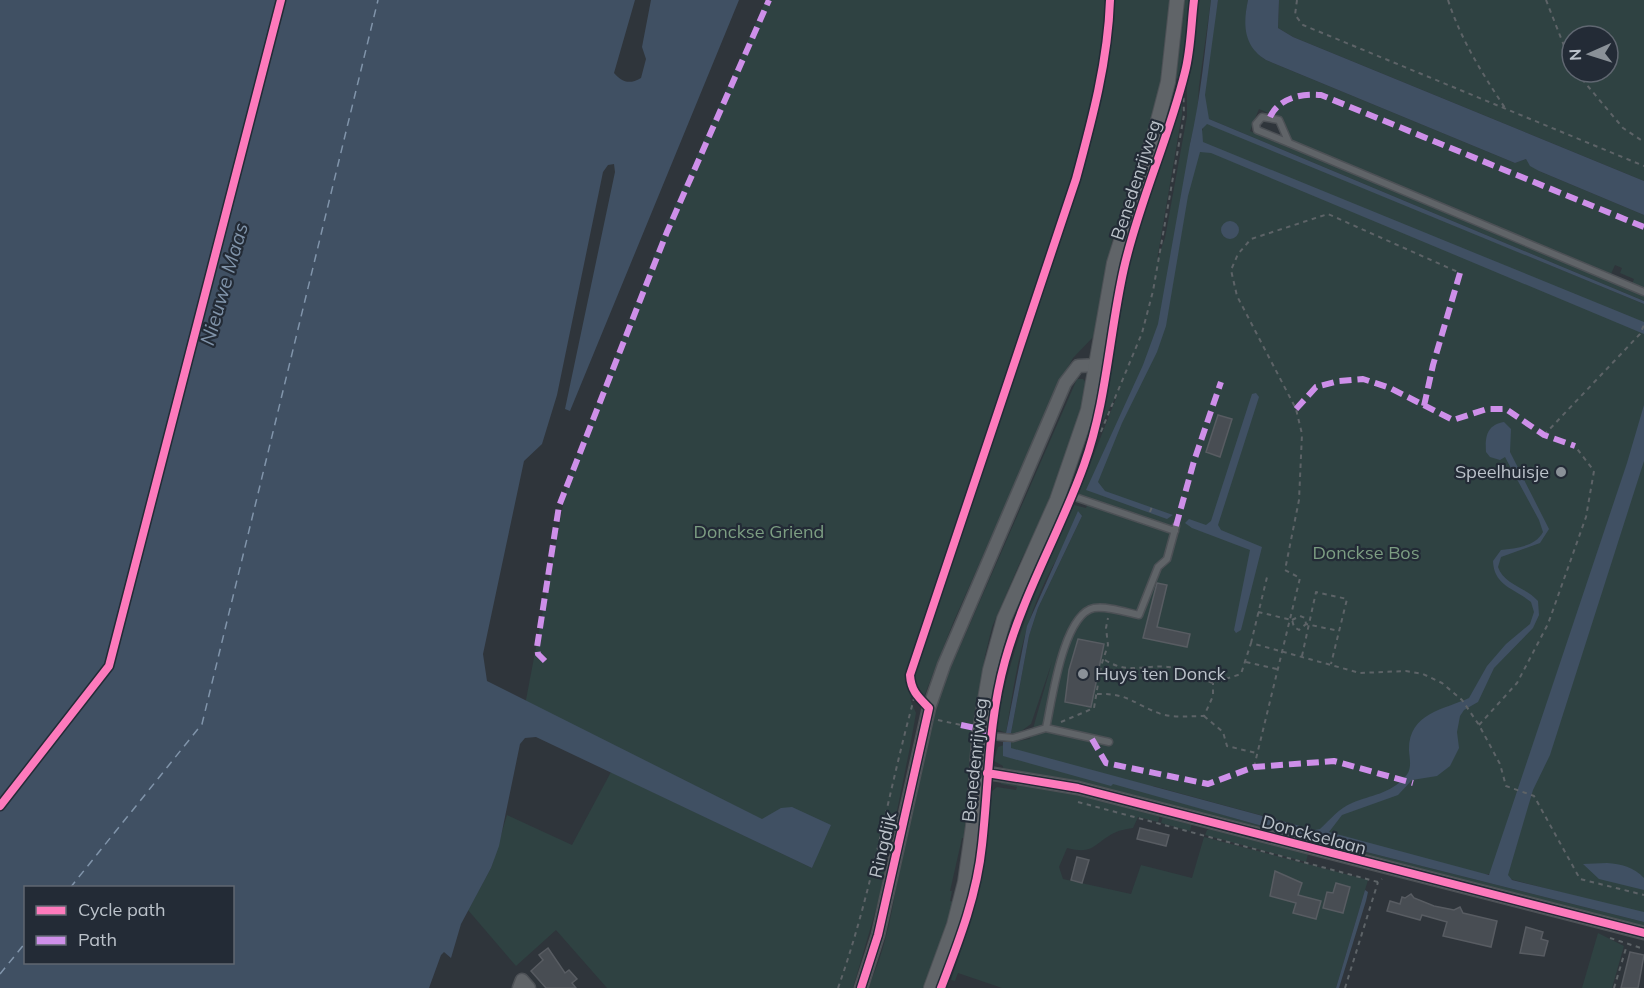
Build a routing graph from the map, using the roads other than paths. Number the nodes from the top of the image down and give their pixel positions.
1 (1177, 0) edge
2 (1289, 143) junction
3 (1644, 292) edge
4 (1097, 365) junction
5 (1072, 496) dead end
6 (1046, 728) junction
7 (979, 735) junction
8 (1109, 742) dead end
9 (976, 771) junction
10 (1644, 933) edge
11 (519, 988) edge
12 (528, 988) edge
13 (861, 988) edge
14 (931, 988) edge

1 - 4 street, Benedenrijweg
2 - 2 lane
2 - 3 lane
4 - 7 street, Benedenrijweg
4 - 13 street, Ringdijk
5 - 6 lane
6 - 7 lane
6 - 8 lane
7 - 9 street, Benedenrijweg
9 - 10 street, Donckselaan
9 - 14 street, Benedenrijweg
11 - 12 street

